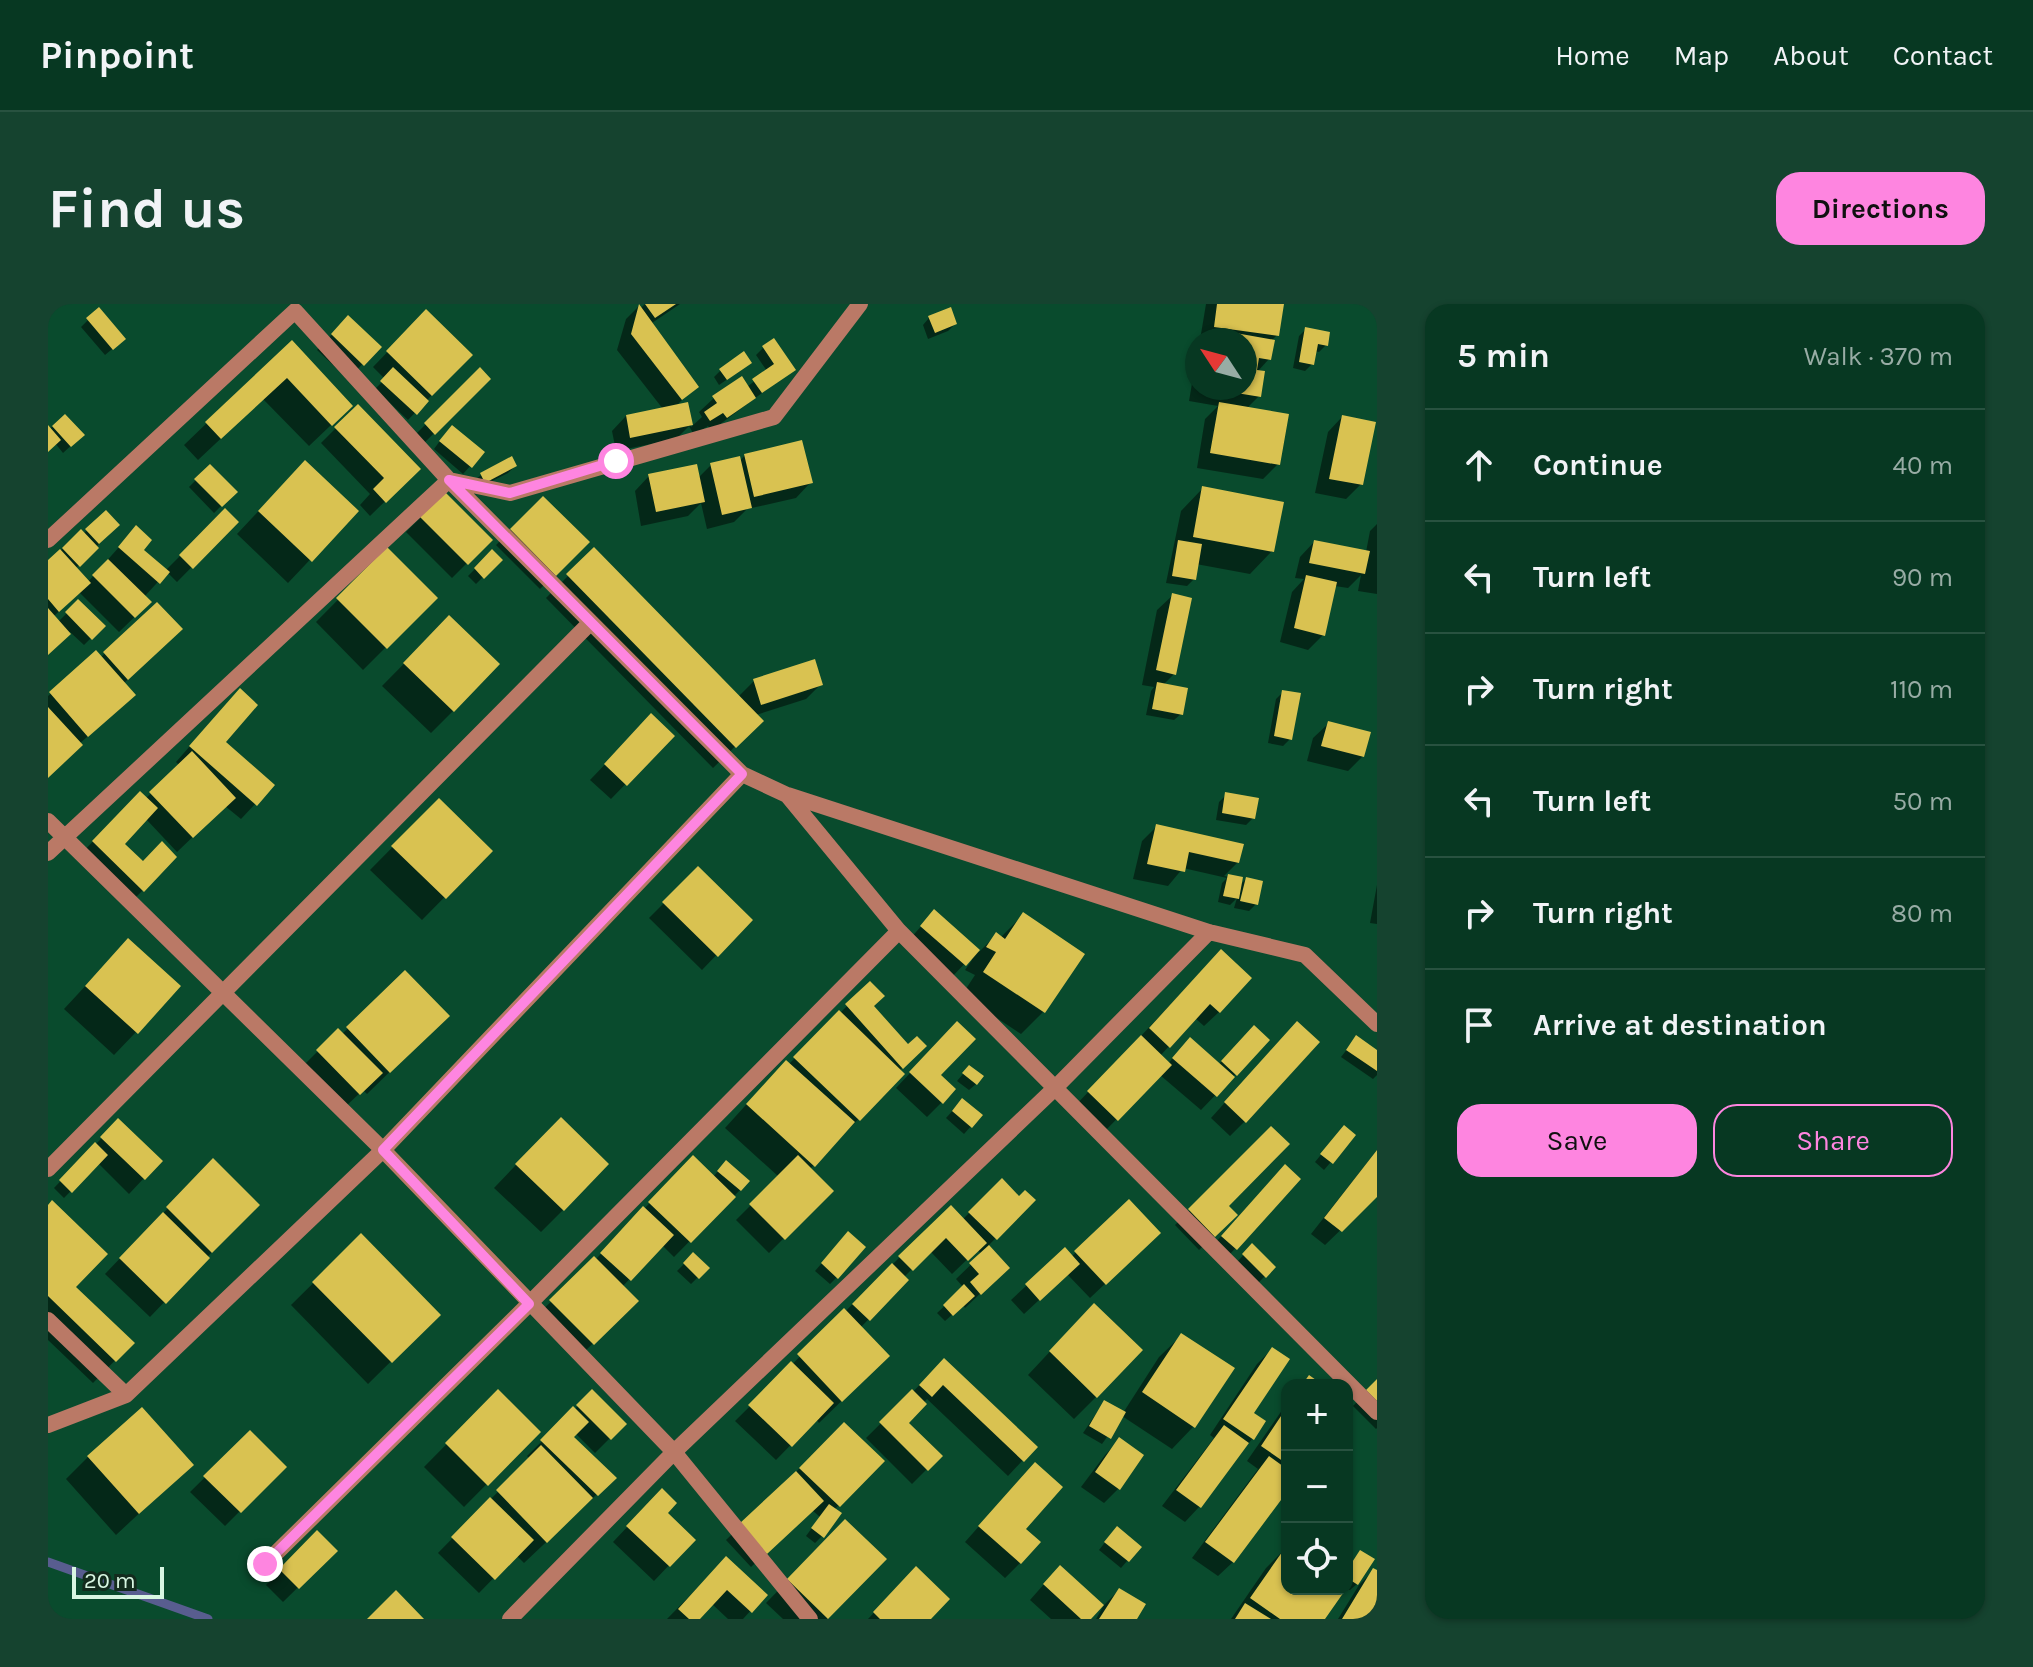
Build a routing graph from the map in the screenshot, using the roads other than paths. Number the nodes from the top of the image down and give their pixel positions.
1 (860, 304) edge
2 (449, 480) junction
3 (48, 540) edge
4 (590, 623) junction
5 (742, 774) junction
6 (787, 795) junction
7 (48, 821) edge
8 (65, 837) junction
9 (48, 853) edge
10 (899, 931) junction
11 (1209, 932) junction
12 (224, 992) junction
13 (1377, 1024) edge
14 (1054, 1089) junction
15 (383, 1150) junction
16 (48, 1169) edge
17 (529, 1304) junction
18 (48, 1320) edge
19 (126, 1395) junction
20 (1377, 1412) edge
21 (48, 1425) edge
22 (674, 1452) junction
23 (265, 1564) dead end
24 (510, 1619) edge
25 (810, 1619) edge

1 - 2 street
2 - 3 street
2 - 4 street
2 - 8 street
4 - 5 street
4 - 12 street
5 - 6 street
5 - 15 street
6 - 10 street
6 - 11 street
7 - 8 street
8 - 9 street
8 - 12 street
10 - 14 street
10 - 17 street
11 - 13 street
11 - 14 street
12 - 15 street
12 - 16 street
14 - 20 street
14 - 22 street
15 - 17 street
15 - 19 street
17 - 22 street
17 - 23 street
18 - 19 street
19 - 21 street
22 - 24 street
22 - 25 street

